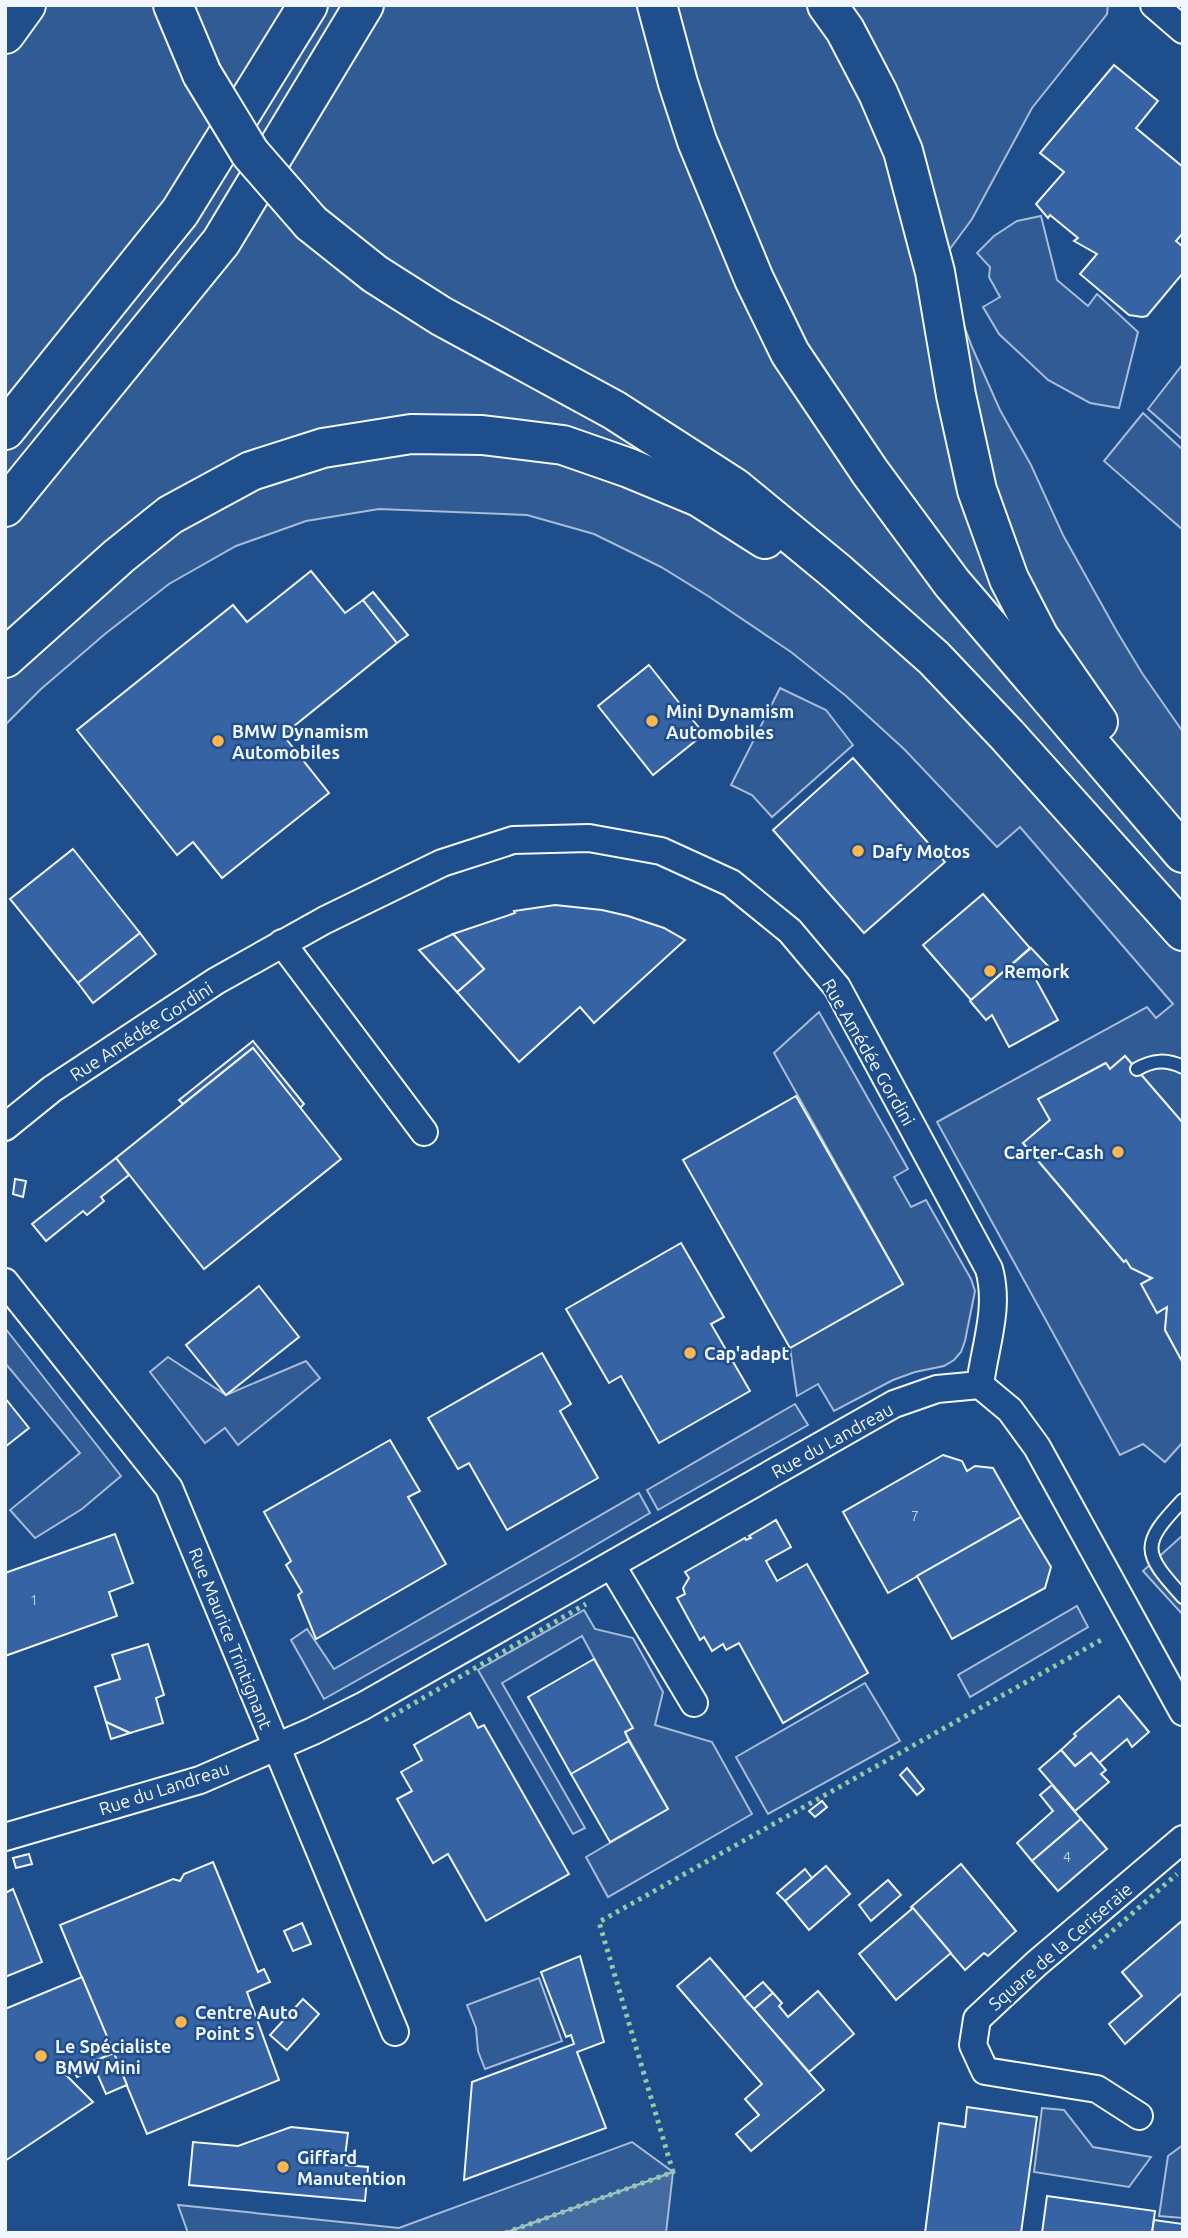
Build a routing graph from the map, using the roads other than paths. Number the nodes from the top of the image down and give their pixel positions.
1 (26, 5) edge
2 (173, 5) edge
3 (308, 5) edge
4 (364, 5) edge
5 (657, 5) edge
6 (827, 5) edge
7 (1154, 5) edge
8 (1183, 30) edge
9 (5, 34) edge
10 (5, 430) edge
11 (5, 507) edge
12 (837, 572) junction
13 (5, 659) edge
14 (1115, 774) junction
15 (1183, 853) edge
16 (1183, 931) edge
17 (282, 943) junction
18 (1183, 1067) edge
19 (1137, 1069) dead end
20 (5, 1127) edge
21 (424, 1132) dead end
22 (5, 1282) edge
23 (981, 1385) junction
24 (1183, 1500) edge
25 (612, 1566) junction
26 (1183, 1597) edge
27 (694, 1703) dead end
28 (1183, 1712) edge
29 (276, 1747) junction
30 (5, 1838) edge
31 (1183, 1839) edge
32 (394, 2032) dead end
33 (1139, 2116) dead end

1 - 9 highway
2 - 12 highway, bridge
3 - 10 highway
4 - 11 highway
5 - 14 highway
6 - 14 highway
7 - 8 street
12 - 13 highway
12 - 16 highway
14 - 15 highway
17 - 20 street, Rue Amédée Gordini
17 - 21 street
17 - 23 street, Rue Amédée Gordini
18 - 19 lane
22 - 29 street, Rue Maurice Trintignant
23 - 25 street, Rue du Landreau
23 - 28 street
24 - 26 lane
25 - 27 street
25 - 29 street, Rue du Landreau
29 - 30 street, Rue du Landreau
29 - 32 street, Rue Maurice Trintignant
31 - 33 street, Square de la Ceriseraie

